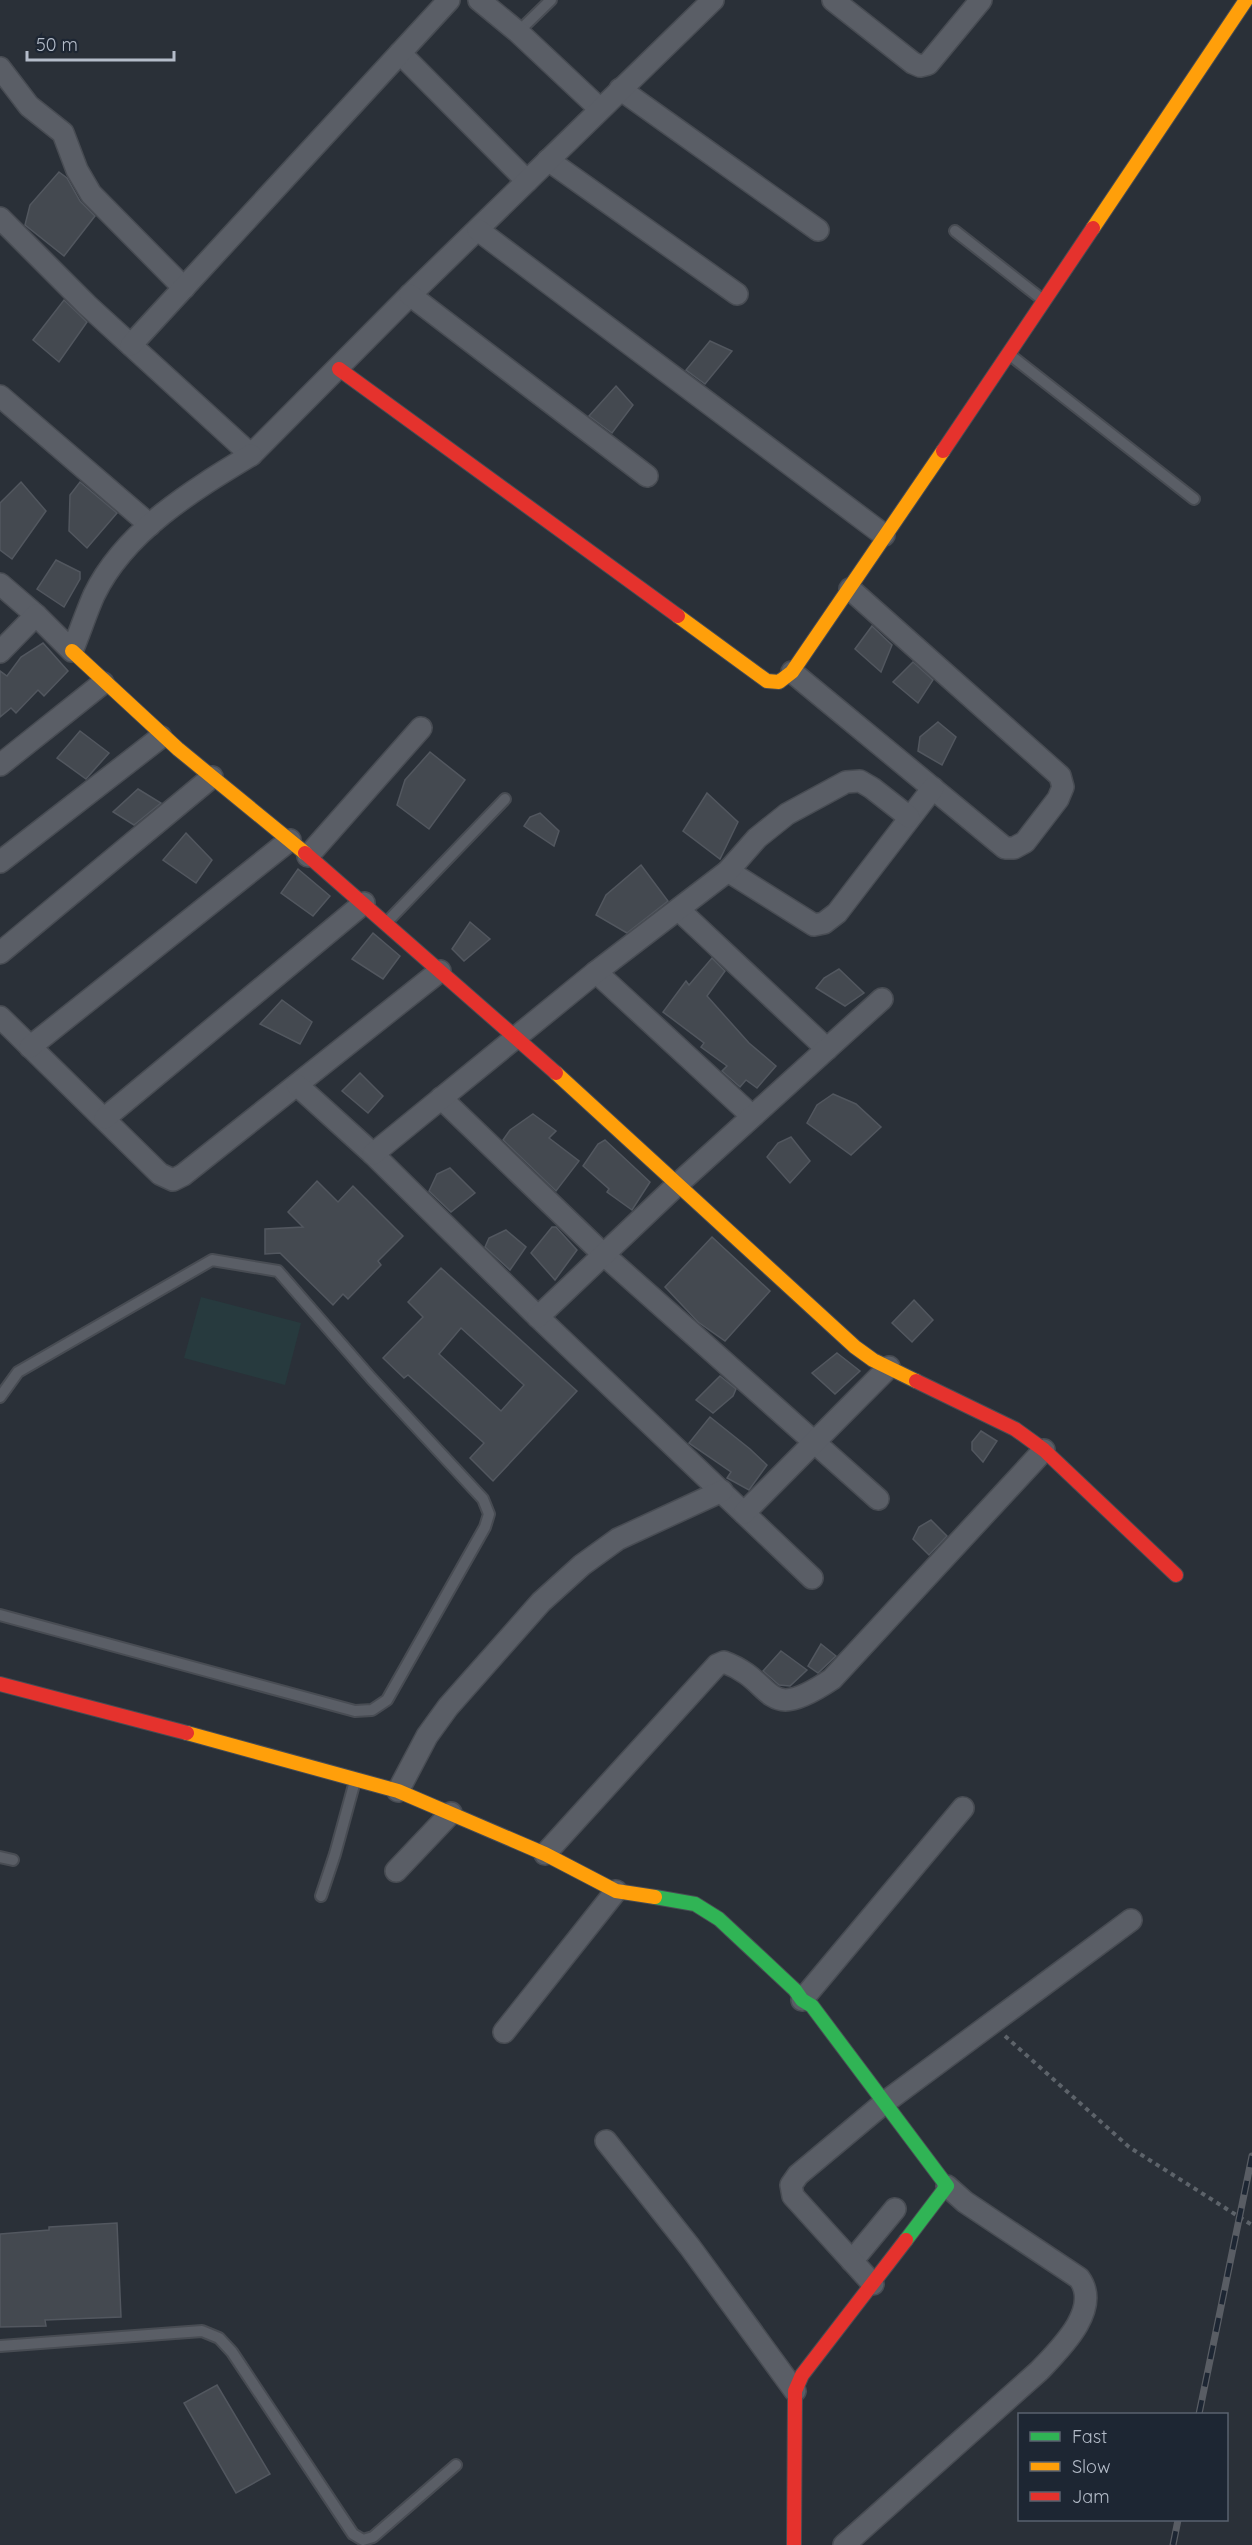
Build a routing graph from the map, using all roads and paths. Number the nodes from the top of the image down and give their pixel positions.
1 (449, 0) edge
2 (479, 0) edge
3 (551, 0) edge
4 (713, 0) edge
5 (833, 0) edge
6 (981, 0) edge
7 (1246, 0) edge
8 (518, 32) junction
9 (400, 53) junction
10 (0, 68) edge
11 (620, 89) junction
12 (600, 109) junction
13 (548, 160) junction
14 (527, 181) junction
15 (0, 218) edge
16 (478, 230) junction
17 (818, 230) dead end
18 (955, 231) dead end
19 (184, 288) junction
20 (737, 294) dead end
21 (410, 295) junction
22 (1043, 300) junction
23 (131, 345) junction
24 (1007, 353) junction
25 (339, 369) junction
26 (0, 396) edge
27 (251, 455) junction
28 (647, 476) dead end
29 (1194, 499) dead end
30 (150, 525) junction
31 (884, 535) junction
32 (0, 584) edge
33 (850, 589) junction
34 (36, 615) junction
35 (72, 651) junction
36 (0, 652) edge
37 (792, 672) junction
38 (103, 683) junction
39 (421, 728) dead end
40 (161, 737) junction
41 (0, 765) edge
42 (212, 777) junction
43 (933, 788) junction
44 (505, 798) dead end
45 (909, 817) junction
46 (290, 840) junction
47 (309, 856) junction
48 (0, 862) edge
49 (728, 871) junction
50 (364, 903) junction
51 (679, 910) junction
52 (386, 923) junction
53 (0, 953) edge
54 (440, 971) junction
55 (596, 972) junction
56 (882, 999) dead end
57 (0, 1017) edge
58 (515, 1038) junction
59 (30, 1047) junction
60 (827, 1049) junction
61 (297, 1085) junction
62 (441, 1098) junction
63 (752, 1116) junction
64 (105, 1118) junction
65 (373, 1154) junction
66 (679, 1183) junction
67 (603, 1254) junction
68 (538, 1317) junction
69 (890, 1367) junction
70 (0, 1397) edge
71 (816, 1441) junction
72 (1044, 1450) junction
73 (722, 1491) junction
74 (878, 1498) dead end
75 (744, 1513) junction
76 (1176, 1575) dead end
77 (813, 1578) dead end
78 (0, 1615) edge
79 (0, 1684) edge
80 (355, 1779) junction
81 (398, 1791) junction
82 (963, 1808) dead end
83 (451, 1814) junction
84 (545, 1854) junction
85 (0, 1857) edge
86 (13, 1860) dead end
87 (396, 1871) dead end
88 (616, 1891) junction
89 (321, 1896) dead end
90 (1131, 1920) dead end
91 (802, 2001) junction
92 (992, 2023) junction
93 (504, 2032) dead end
94 (884, 2103) junction
95 (606, 2141) dead end
96 (947, 2186) junction
97 (895, 2209) dead end
98 (1252, 2224) edge
99 (852, 2261) junction
100 (873, 2284) junction
101 (0, 2346) edge
102 (795, 2391) junction
103 (456, 2465) dead end
104 (794, 2545) edge
105 (844, 2545) edge

1 - 9 street
2 - 8 street
3 - 8 lane
4 - 11 street
5 - 6 street
7 - 22 street
8 - 12 street
9 - 14 street
9 - 19 street
10 - 19 street
11 - 12 street
11 - 17 street
12 - 13 street
13 - 14 street
13 - 20 street
14 - 16 street
15 - 23 street
16 - 21 street
16 - 31 street
18 - 22 lane
19 - 23 street
21 - 25 street
21 - 28 street
22 - 24 street
23 - 27 street
24 - 29 lane
24 - 31 street
25 - 27 street
25 - 37 street
26 - 30 street
27 - 30 street
30 - 35 street
31 - 33 street
32 - 34 street
33 - 37 street
33 - 43 street
34 - 35 street
34 - 36 street
35 - 38 street
37 - 43 street
38 - 40 street
38 - 41 street
39 - 47 street
40 - 42 street
40 - 48 street
42 - 46 street
42 - 53 street
43 - 45 street
44 - 52 lane
45 - 49 street
45 - 49 street
46 - 47 street
46 - 59 street
47 - 50 street
49 - 51 street
50 - 52 street
50 - 64 street
51 - 55 street
51 - 60 street
52 - 54 street
54 - 58 street
54 - 61 street
55 - 58 street
55 - 63 street
56 - 60 street
57 - 59 street
58 - 62 street
58 - 66 street
59 - 64 street
60 - 63 street
61 - 64 street
61 - 65 street
62 - 65 street
62 - 67 street
63 - 66 street
65 - 68 street
66 - 67 street
66 - 69 street
67 - 68 street
67 - 71 street
68 - 73 street
69 - 71 street
69 - 72 street
70 - 78 lane
71 - 74 street
71 - 75 street
72 - 76 street
72 - 84 street
73 - 75 street
73 - 81 street
75 - 77 street
79 - 80 street
80 - 81 street
80 - 89 lane
81 - 83 street
82 - 91 street
83 - 84 street
83 - 87 street
84 - 88 street
85 - 86 lane
88 - 91 street
88 - 93 street
90 - 92 street
91 - 94 street
92 - 94 street
92 - 98 path
94 - 96 street
94 - 99 street
95 - 102 street
96 - 100 street
96 - 105 street
97 - 99 street
99 - 100 street
100 - 102 street
101 - 103 lane
102 - 104 street

